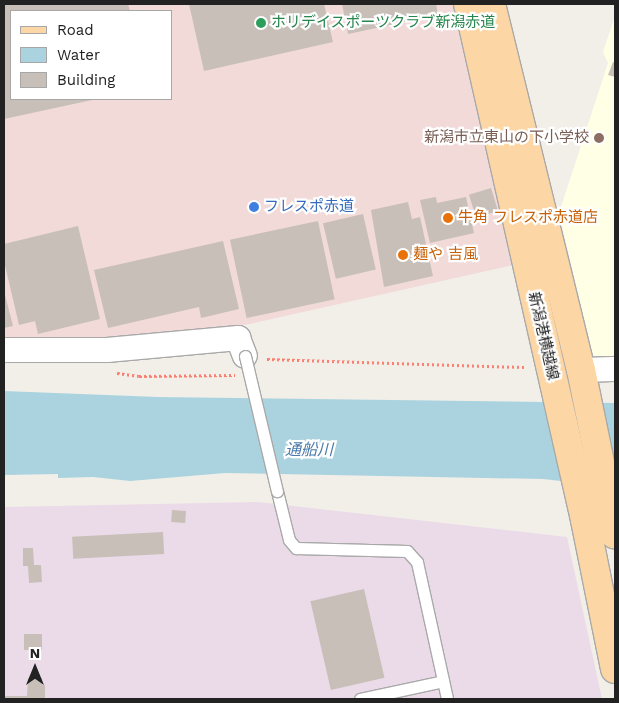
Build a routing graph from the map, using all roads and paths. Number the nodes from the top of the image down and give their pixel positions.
1 (468, 4) edge
2 (491, 4) edge
3 (4, 350) edge
4 (249, 363) junction
5 (531, 367) dead end
6 (615, 369) edge
7 (115, 372) dead end
8 (582, 376) junction
9 (604, 524) edge
10 (615, 669) edge
11 (443, 681) junction
12 (360, 699) edge
13 (447, 699) edge

1 - 9 main road, 新潟港横越線
2 - 8 main road, 新潟港横越線
3 - 4 street
4 - 5 path
4 - 7 path
4 - 11 lane, bridge
6 - 8 street
8 - 9 main road, 新潟港横越線
9 - 10 main road, 新潟港横越線
11 - 12 lane
11 - 13 lane

